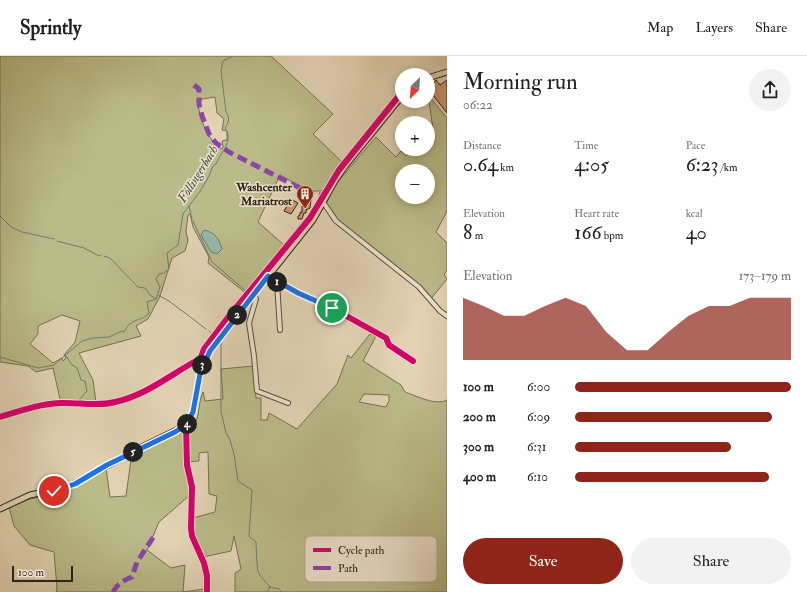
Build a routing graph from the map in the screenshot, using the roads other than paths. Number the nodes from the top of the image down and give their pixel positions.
1 (447, 72) edge
2 (435, 76) edge
3 (395, 105) edge
4 (323, 202) junction
5 (268, 276) junction
6 (277, 282) junction
7 (254, 294) junction
8 (447, 316) edge
9 (280, 330) dead end
10 (204, 361) junction
11 (413, 361) dead end
12 (288, 403) dead end
13 (0, 417) edge
14 (186, 425) junction
15 (0, 509) edge
16 (207, 592) edge

1 - 2 main road
3 - 4 main road
4 - 5 main road
4 - 8 street
5 - 6 street
5 - 7 main road
6 - 9 street
6 - 11 street
7 - 10 main road
7 - 12 street
10 - 13 street
10 - 14 main road
14 - 15 main road
14 - 16 street

